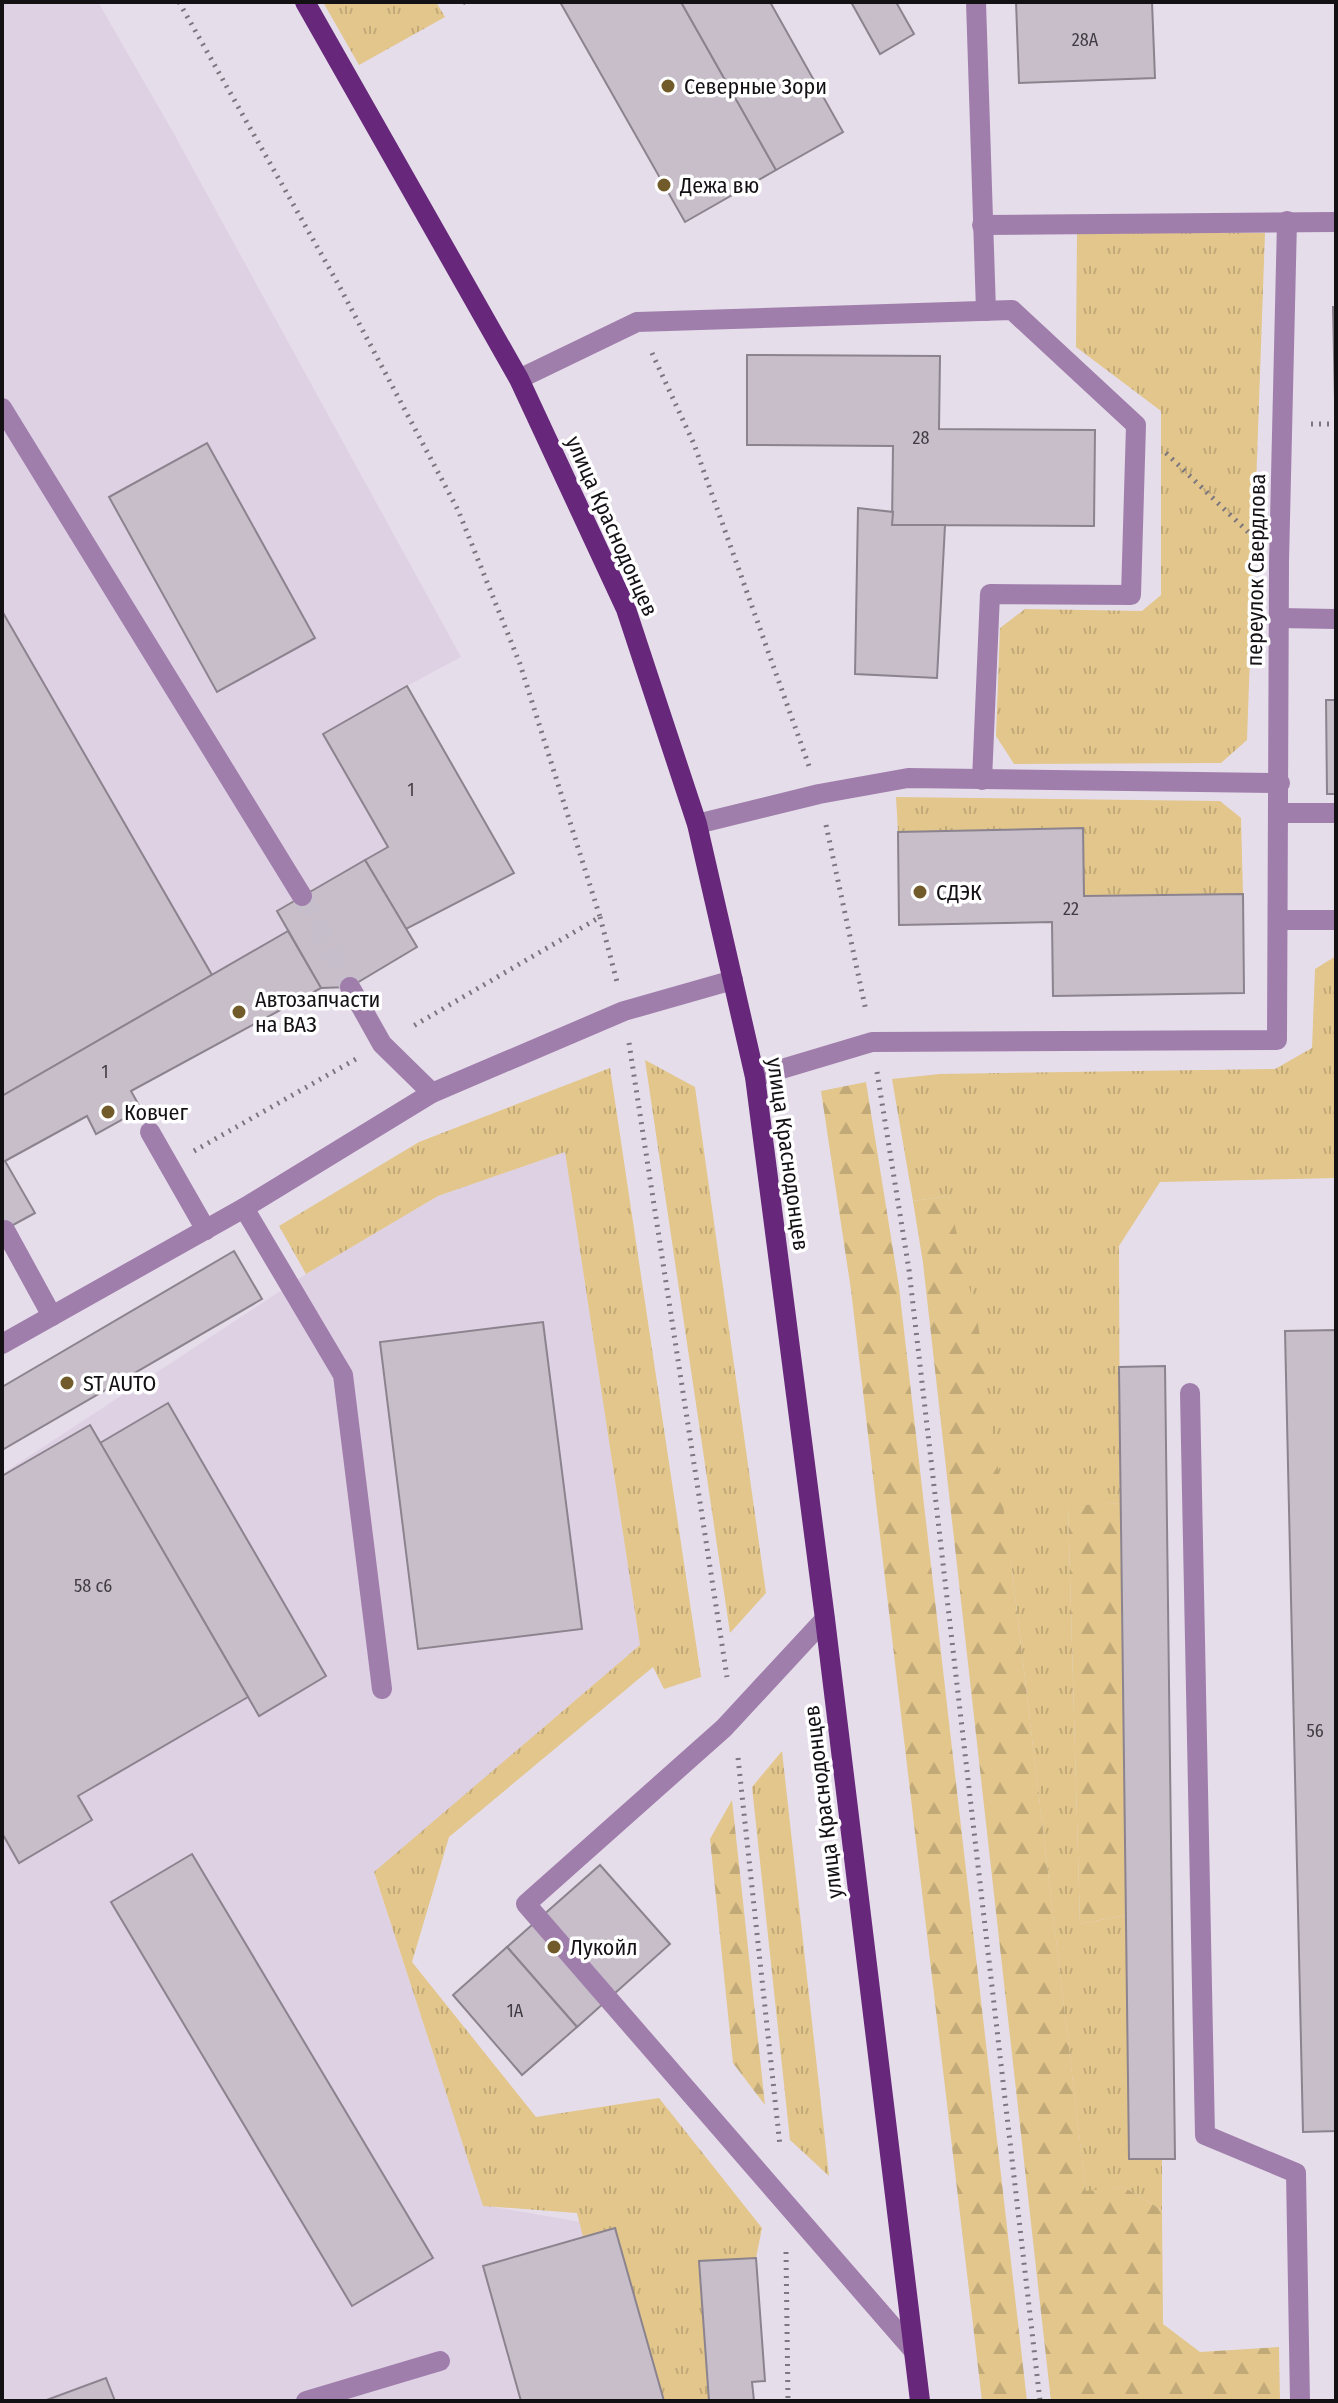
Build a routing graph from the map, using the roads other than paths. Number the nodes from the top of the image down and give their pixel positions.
1 (305, 2) edge
2 (976, 2) edge
3 (1287, 221) junction
4 (1336, 222) edge
5 (982, 225) junction
6 (986, 311) junction
7 (519, 379) junction
8 (2, 408) edge
9 (1279, 618) junction
10 (1336, 619) edge
11 (982, 780) junction
12 (1280, 783) junction
13 (1279, 813) junction
14 (1336, 813) edge
15 (697, 824) junction
16 (302, 896) tunnel mouth
17 (1278, 920) junction
18 (1336, 920) edge
19 (733, 980) junction
20 (350, 987) tunnel mouth
21 (755, 1077) junction
22 (432, 1093) junction
23 (150, 1132) dead end
24 (244, 1208) junction
25 (5, 1230) dead end
26 (206, 1230) junction
27 (52, 1316) junction
28 (2, 1344) edge
29 (1190, 1393) dead end
30 (825, 1619) junction
31 (382, 1689) dead end
32 (913, 2350) junction
33 (440, 2361) dead end
34 (306, 2401) edge
35 (920, 2401) edge
36 (1300, 2401) edge

1 - 7 main road, улица Краснодонцев
2 - 5 street
3 - 4 street
3 - 5 street
3 - 9 street, переулок Свердлова
5 - 6 street
6 - 7 street
6 - 11 street
7 - 15 main road, улица Краснодонцев
8 - 16 street
9 - 10 street
9 - 12 street, переулок Свердлова
11 - 12 street
11 - 15 street
12 - 13 street, переулок Свердлова
13 - 14 street
13 - 17 street, переулок Свердлова
15 - 19 main road, улица Краснодонцев
17 - 18 street
17 - 21 street, переулок Свердлова
19 - 21 main road, улица Краснодонцев
19 - 22 street
20 - 22 street
21 - 30 main road, улица Краснодонцев
22 - 24 street
23 - 26 street
24 - 26 street
24 - 31 street
25 - 27 street
26 - 27 street
27 - 28 street
29 - 36 street
30 - 32 main road, улица Краснодонцев
30 - 32 street
32 - 35 main road, улица Краснодонцев
33 - 34 street

